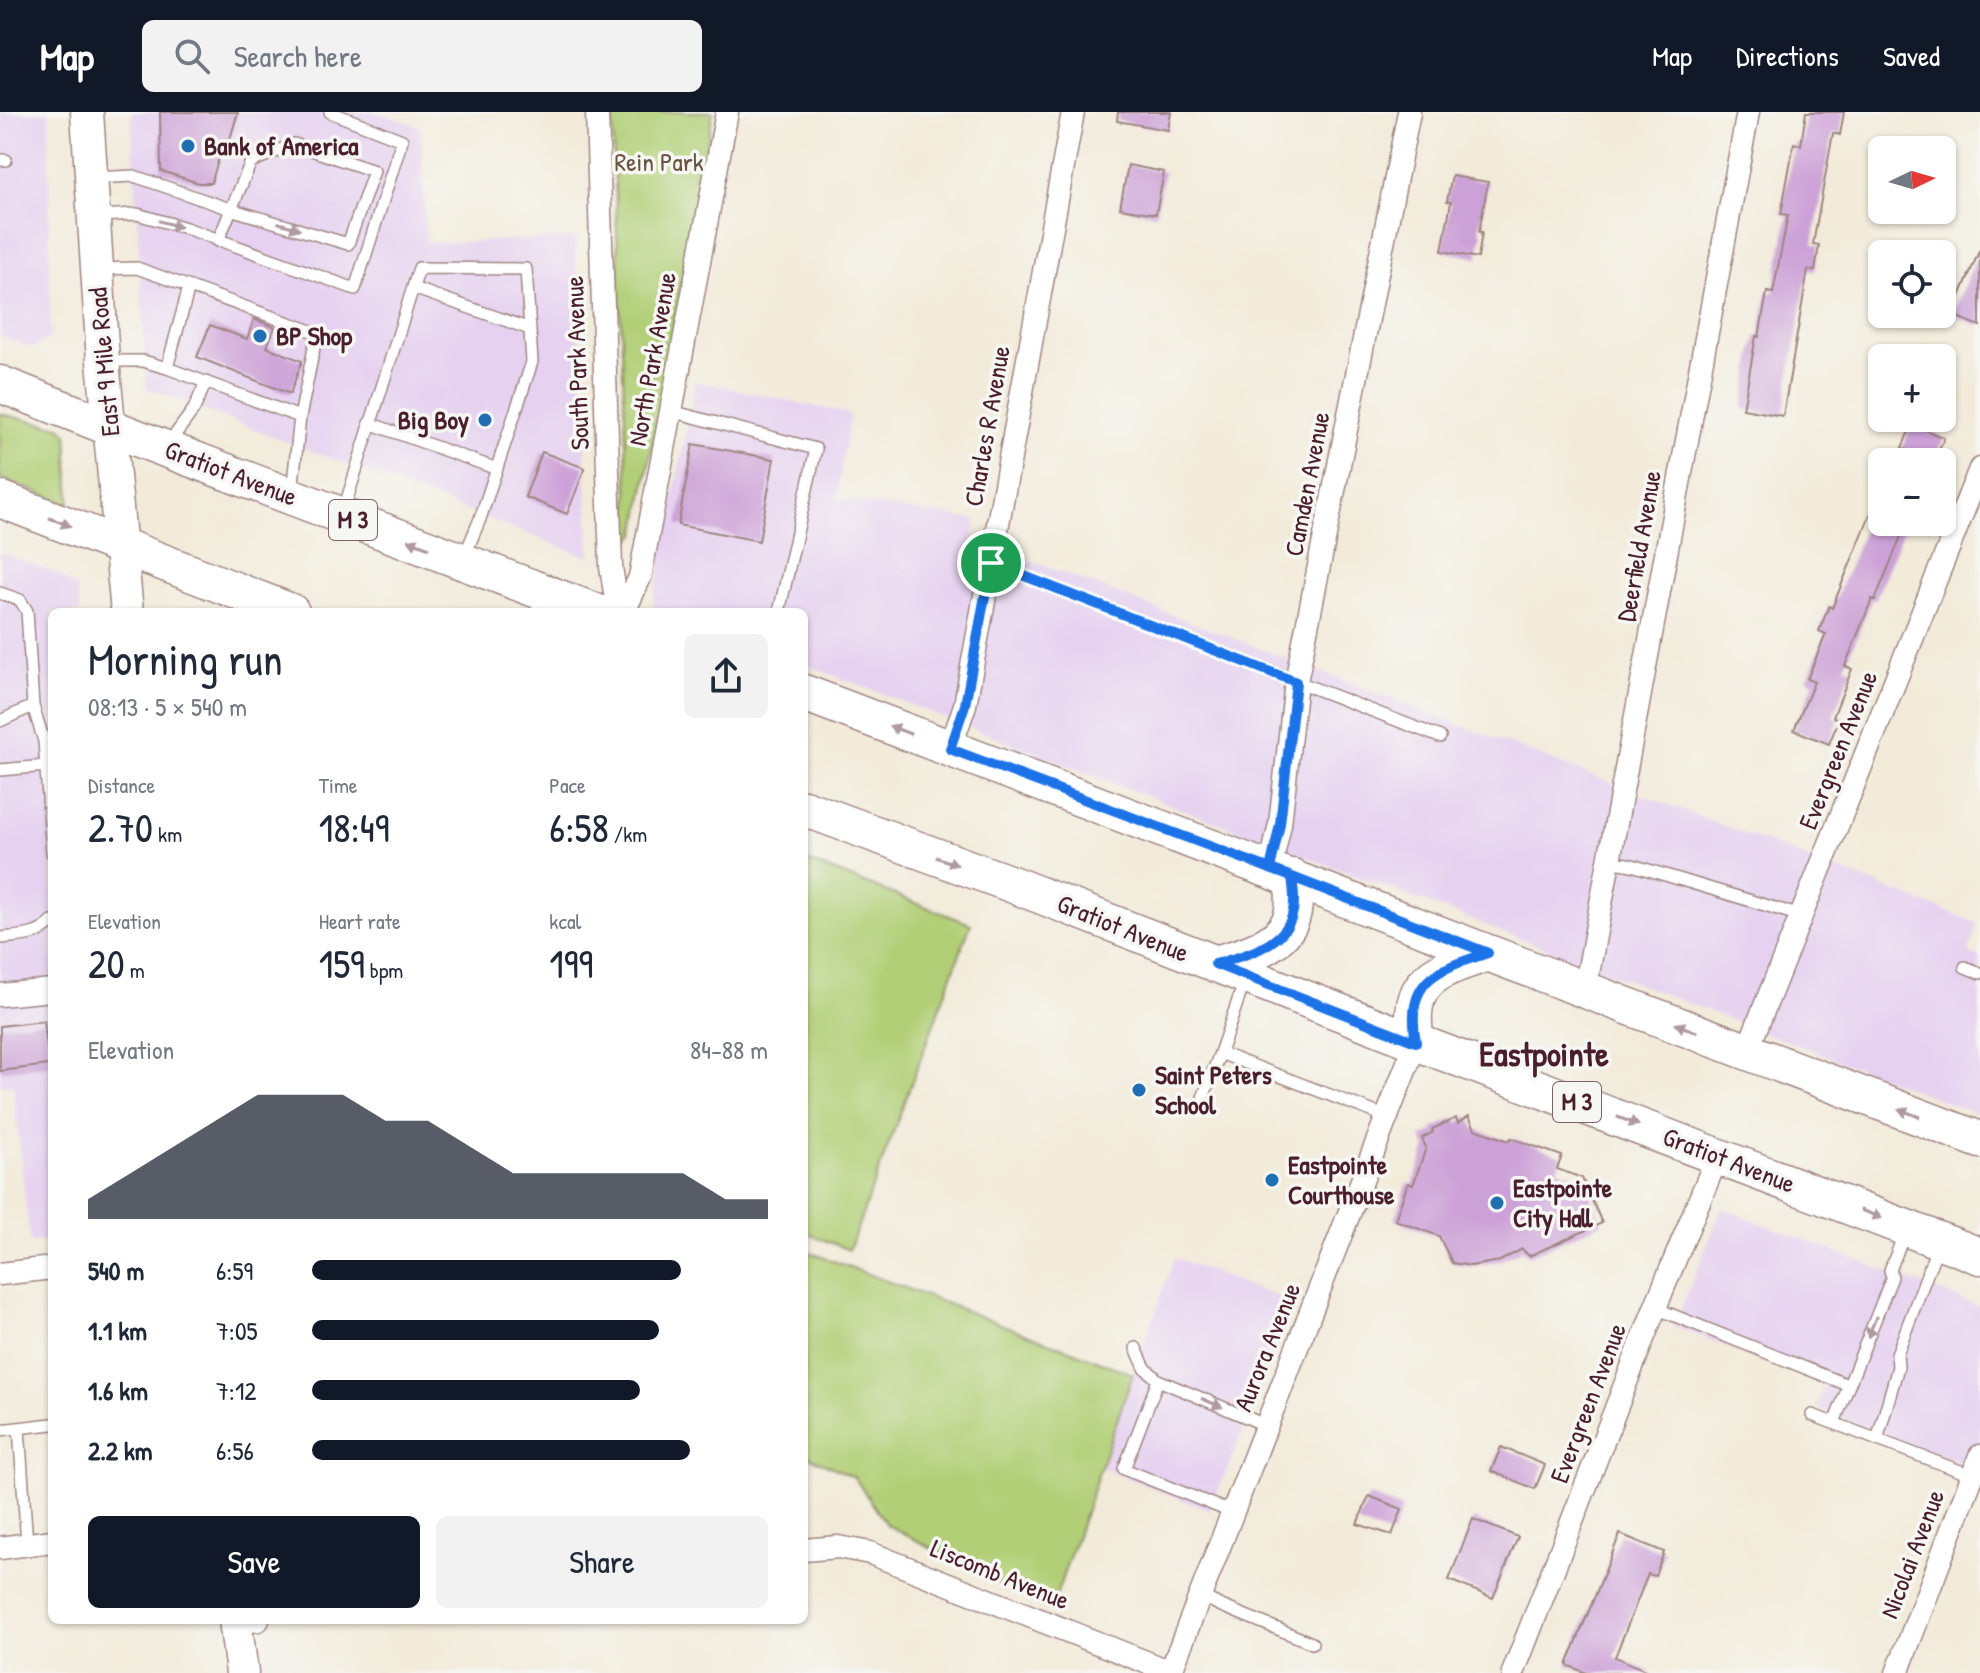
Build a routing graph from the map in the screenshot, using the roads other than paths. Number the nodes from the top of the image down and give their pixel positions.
1 (87, 112) edge
2 (330, 112) edge
3 (597, 112) edge
4 (727, 112) edge
5 (1073, 112) edge
6 (1409, 112) edge
7 (1748, 112) edge
8 (91, 178) junction
9 (230, 209) junction
10 (93, 216) junction
11 (218, 241) junction
12 (96, 269) junction
13 (189, 287) junction
14 (413, 288) junction
15 (530, 329) junction
16 (103, 361) junction
17 (167, 368) junction
18 (206, 382) junction
19 (0, 384) edge
20 (671, 411) junction
21 (300, 417) junction
22 (369, 423) junction
23 (110, 427) junction
24 (165, 448) junction
25 (497, 469) junction
26 (1980, 469) edge
27 (292, 496) junction
28 (0, 499) edge
29 (342, 515) junction
30 (120, 546) junction
31 (463, 561) junction
32 (991, 563) junction
33 (0, 593) edge
34 (508, 595) edge
35 (127, 608) edge
36 (281, 608) edge
37 (575, 608) edge
38 (620, 608) edge
39 (623, 608) edge
40 (780, 608) edge
41 (1296, 682) junction
42 (808, 695) edge
43 (33, 706) junction
44 (0, 721) edge
45 (1440, 737) dead end
46 (48, 741) edge
47 (950, 749) junction
48 (0, 770) edge
49 (48, 772) edge
50 (808, 809) edge
51 (1610, 861) junction
52 (1281, 873) junction
53 (1801, 916) junction
54 (48, 927) edge
55 (0, 938) edge
56 (1488, 953) junction
57 (1965, 967) dead end
58 (1231, 970) junction
59 (1980, 973) edge
60 (48, 990) edge
61 (1585, 990) junction
62 (0, 995) edge
63 (1416, 1042) junction
64 (1747, 1051) junction
65 (1220, 1053) junction
66 (1201, 1103) dead end
67 (1387, 1117) junction
68 (1980, 1140) edge
69 (1718, 1155) junction
70 (1907, 1228) junction
71 (1940, 1241) junction
72 (1980, 1256) edge
73 (48, 1268) edge
74 (0, 1274) edge
75 (1655, 1308) junction
76 (1136, 1348) dead end
77 (1158, 1380) junction
78 (1848, 1385) junction
79 (1812, 1415) dead end
80 (1834, 1423) junction
81 (48, 1424) edge
82 (1265, 1425) junction
83 (19, 1428) junction
84 (0, 1430) edge
85 (1877, 1440) junction
86 (1977, 1470) edge
87 (1231, 1512) junction
88 (48, 1541) edge
89 (27, 1544) junction
90 (0, 1548) edge
91 (808, 1550) edge
92 (1200, 1595) junction
93 (243, 1624) edge
94 (1312, 1643) dead end
95 (1170, 1672) edge
96 (242, 1673) edge
97 (1513, 1673) edge
98 (1897, 1673) edge

1 - 8 main road, East 9 Mile Road
2 - 11 lane
3 - 38 street, South Park Avenue
4 - 20 street, North Park Avenue
5 - 32 street, Charles R Avenue
6 - 41 street, Camden Avenue
7 - 51 street, Deerfield Avenue
8 - 9 lane
8 - 10 main road, East 9 Mile Road
9 -> 9 lane
9 - 11 lane
10 -> 11 lane
10 - 12 main road, East 9 Mile Road
12 - 13 lane
12 - 16 main road, East 9 Mile Road
13 - 17 lane
13 - 21 lane
14 - 15 lane
14 - 15 lane
14 - 22 lane
15 - 25 lane
16 - 17 lane
16 - 23 main road, East 9 Mile Road
17 - 18 lane
18 - 21 lane
18 - 24 lane
19 - 23 main road, Gratiot Avenue / M 3
20 - 39 street, North Park Avenue
20 - 40 lane
21 - 27 lane
22 - 25 lane
22 - 29 lane
23 - 24 main road, Gratiot Avenue / M 3
23 - 30 main road, East 9 Mile Road
24 - 27 main road, Gratiot Avenue / M 3
25 - 31 lane
26 - 53 street, Evergreen Avenue
27 - 29 main road, Gratiot Avenue / M 3
28 -> 30 main road
31 -> 29 main road, Gratiot Avenue / M 3
30 - 35 main road, East 9 Mile Road
30 - 36 main road
31 - 34 main road, Gratiot Avenue / M 3
32 - 41 lane
32 - 47 street, Charles R Avenue
33 - 43 lane
34 - 37 main road, Gratiot Avenue / M 3
41 - 45 lane
41 - 52 street, Camden Avenue
47 -> 42 main road
43 - 44 lane
43 - 46 lane
46 - 49 lane
47 - 52 main road
48 - 49 lane
50 -> 58 main road, Gratiot Avenue / M 3
51 - 53 lane
51 - 61 street, Deerfield Avenue
52 - 56 main road
52 - 58 main road
53 - 64 street, Evergreen Avenue
54 - 55 lane
56 - 61 main road
56 - 63 main road
57 - 59 lane
58 - 63 main road, Gratiot Avenue / M 3
58 - 65 lane
60 - 62 street
64 -> 61 main road
63 - 67 street, Aurora Avenue
63 -> 69 main road, Gratiot Avenue / M 3
68 -> 64 main road
65 - 66 lane
65 - 67 lane
67 - 82 street, Aurora Avenue
69 -> 70 main road, Gratiot Avenue / M 3
69 - 75 street, Evergreen Avenue
70 - 71 main road, Gratiot Avenue / M 3
70 -> 78 lane
71 - 72 main road, Gratiot Avenue / M 3
71 - 85 lane
73 - 74 street
75 - 78 lane
75 - 97 street, Evergreen Avenue
76 - 77 lane
77 -> 82 lane
77 - 87 lane
78 - 80 lane
79 - 80 lane
80 - 85 lane
81 - 83 lane
82 - 87 street, Aurora Avenue
83 - 84 lane
83 - 89 lane
85 - 86 lane
86 - 98 street, Nicolai Avenue
87 - 92 street, Aurora Avenue
88 - 89 street
89 - 90 street
91 - 95 street, Liscomb Avenue
92 - 94 lane
92 - 95 street, Aurora Avenue
93 - 96 main road

